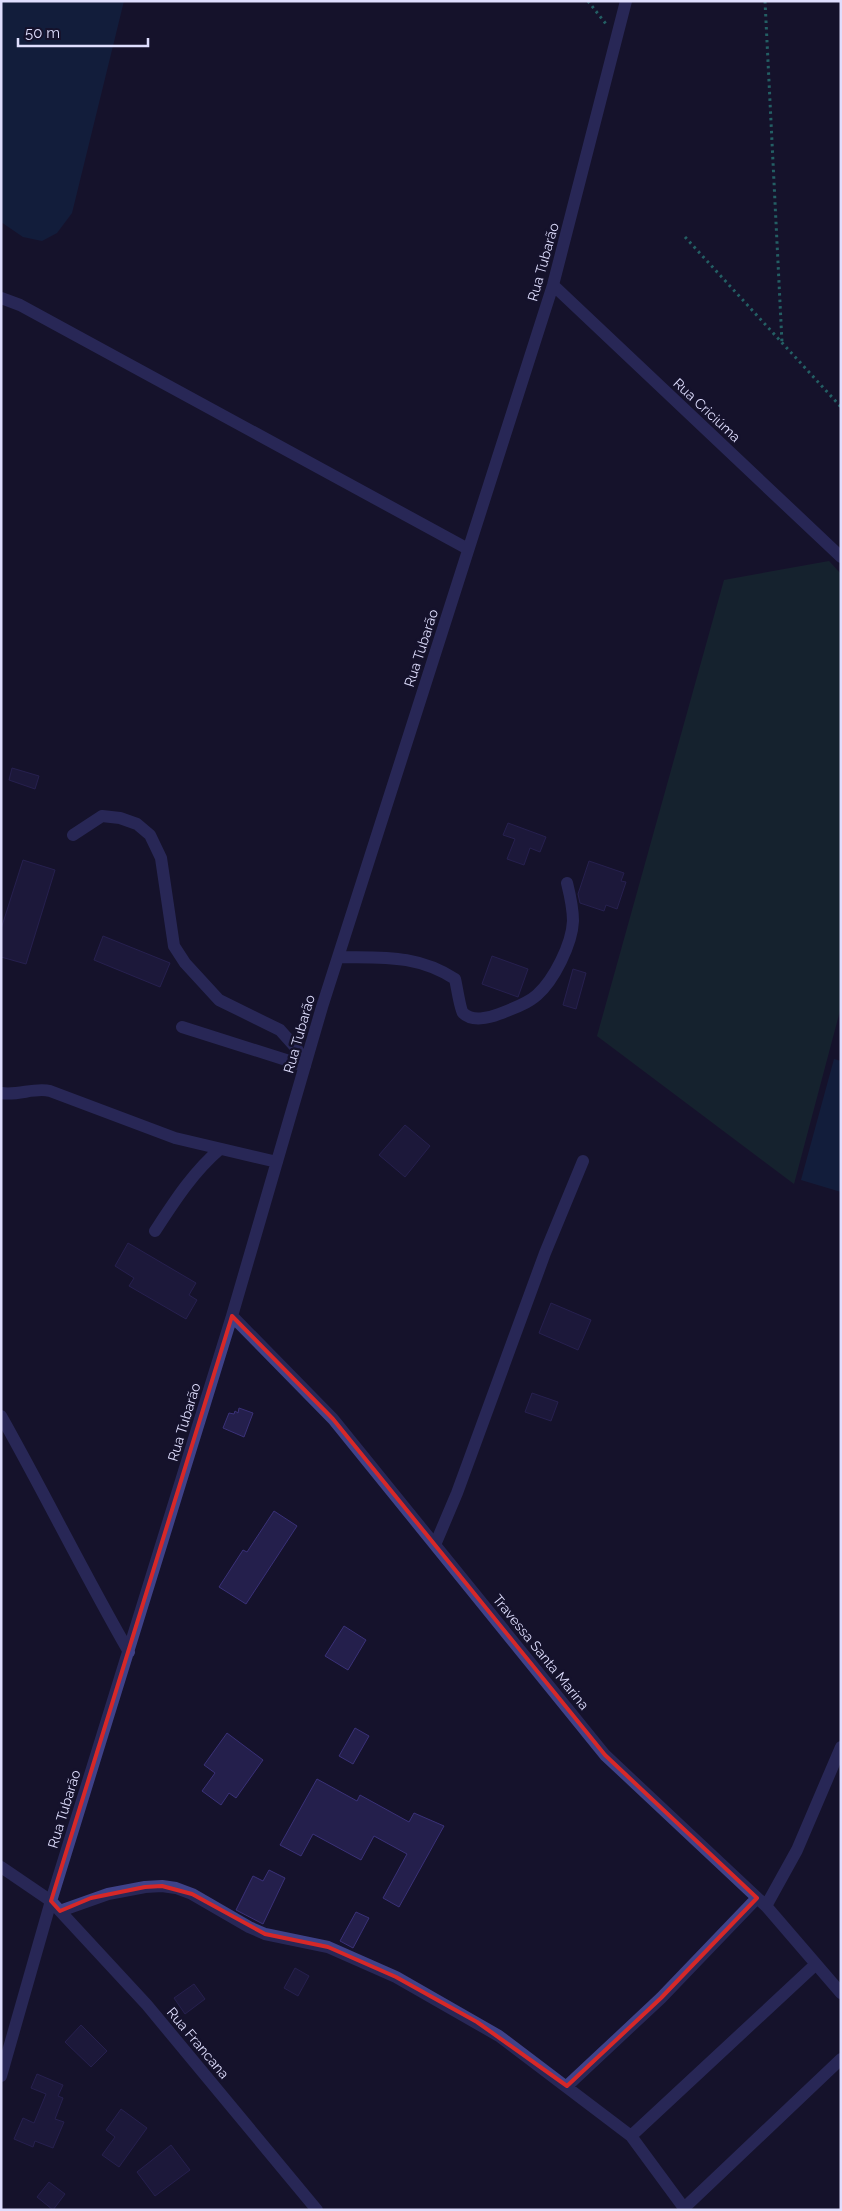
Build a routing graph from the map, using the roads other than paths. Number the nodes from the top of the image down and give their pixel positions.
1 (626, 1) edge
2 (553, 285) junction
3 (1, 298) edge
4 (468, 549) junction
5 (841, 558) edge
6 (73, 835) dead end
7 (567, 883) dead end
8 (338, 957) junction
9 (182, 1026) dead end
10 (305, 1066) junction
11 (1, 1093) edge
12 (220, 1149) junction
13 (583, 1161) dead end
14 (277, 1162) junction
15 (155, 1231) dead end
16 (232, 1316) junction
17 (1, 1416) edge
18 (435, 1545) junction
19 (129, 1652) junction
20 (841, 1748) edge
21 (1, 1867) edge
22 (761, 1902) junction
23 (56, 1906) junction
24 (816, 1964) junction
25 (841, 1994) edge
26 (5, 2049) edge
27 (841, 2059) edge
28 (1, 2076) edge
29 (567, 2086) junction
30 (631, 2136) junction
31 (317, 2210) edge

1 - 2 street, Rua Tubarão
2 - 4 street, Rua Tubarão
2 - 5 street, Rua Criciúma
3 - 4 street
4 - 8 street, Rua Tubarão
6 - 10 street
7 - 8 street
8 - 10 street, Rua Tubarão
9 - 10 street
10 - 14 street, Rua Tubarão
11 - 12 street
12 - 14 street
12 - 15 street
13 - 18 street
14 - 16 street, Rua Tubarão
16 - 18 street, Travessa Santa Marina
16 - 19 street, Rua Tubarão
17 - 19 street
18 - 22 street, Travessa Santa Marina
19 - 23 street, Rua Tubarão
20 - 22 street
21 - 23 street, Rua Francana
22 - 24 street, Travessa Santa Marina
22 - 29 street
23 - 26 street, Rua Tubarão
23 - 29 street
23 - 31 street, Rua Francana
24 - 25 street, Travessa Santa Marina
24 - 30 street
26 - 28 street, Rua Tubarão
27 - 30 street
29 - 30 street

